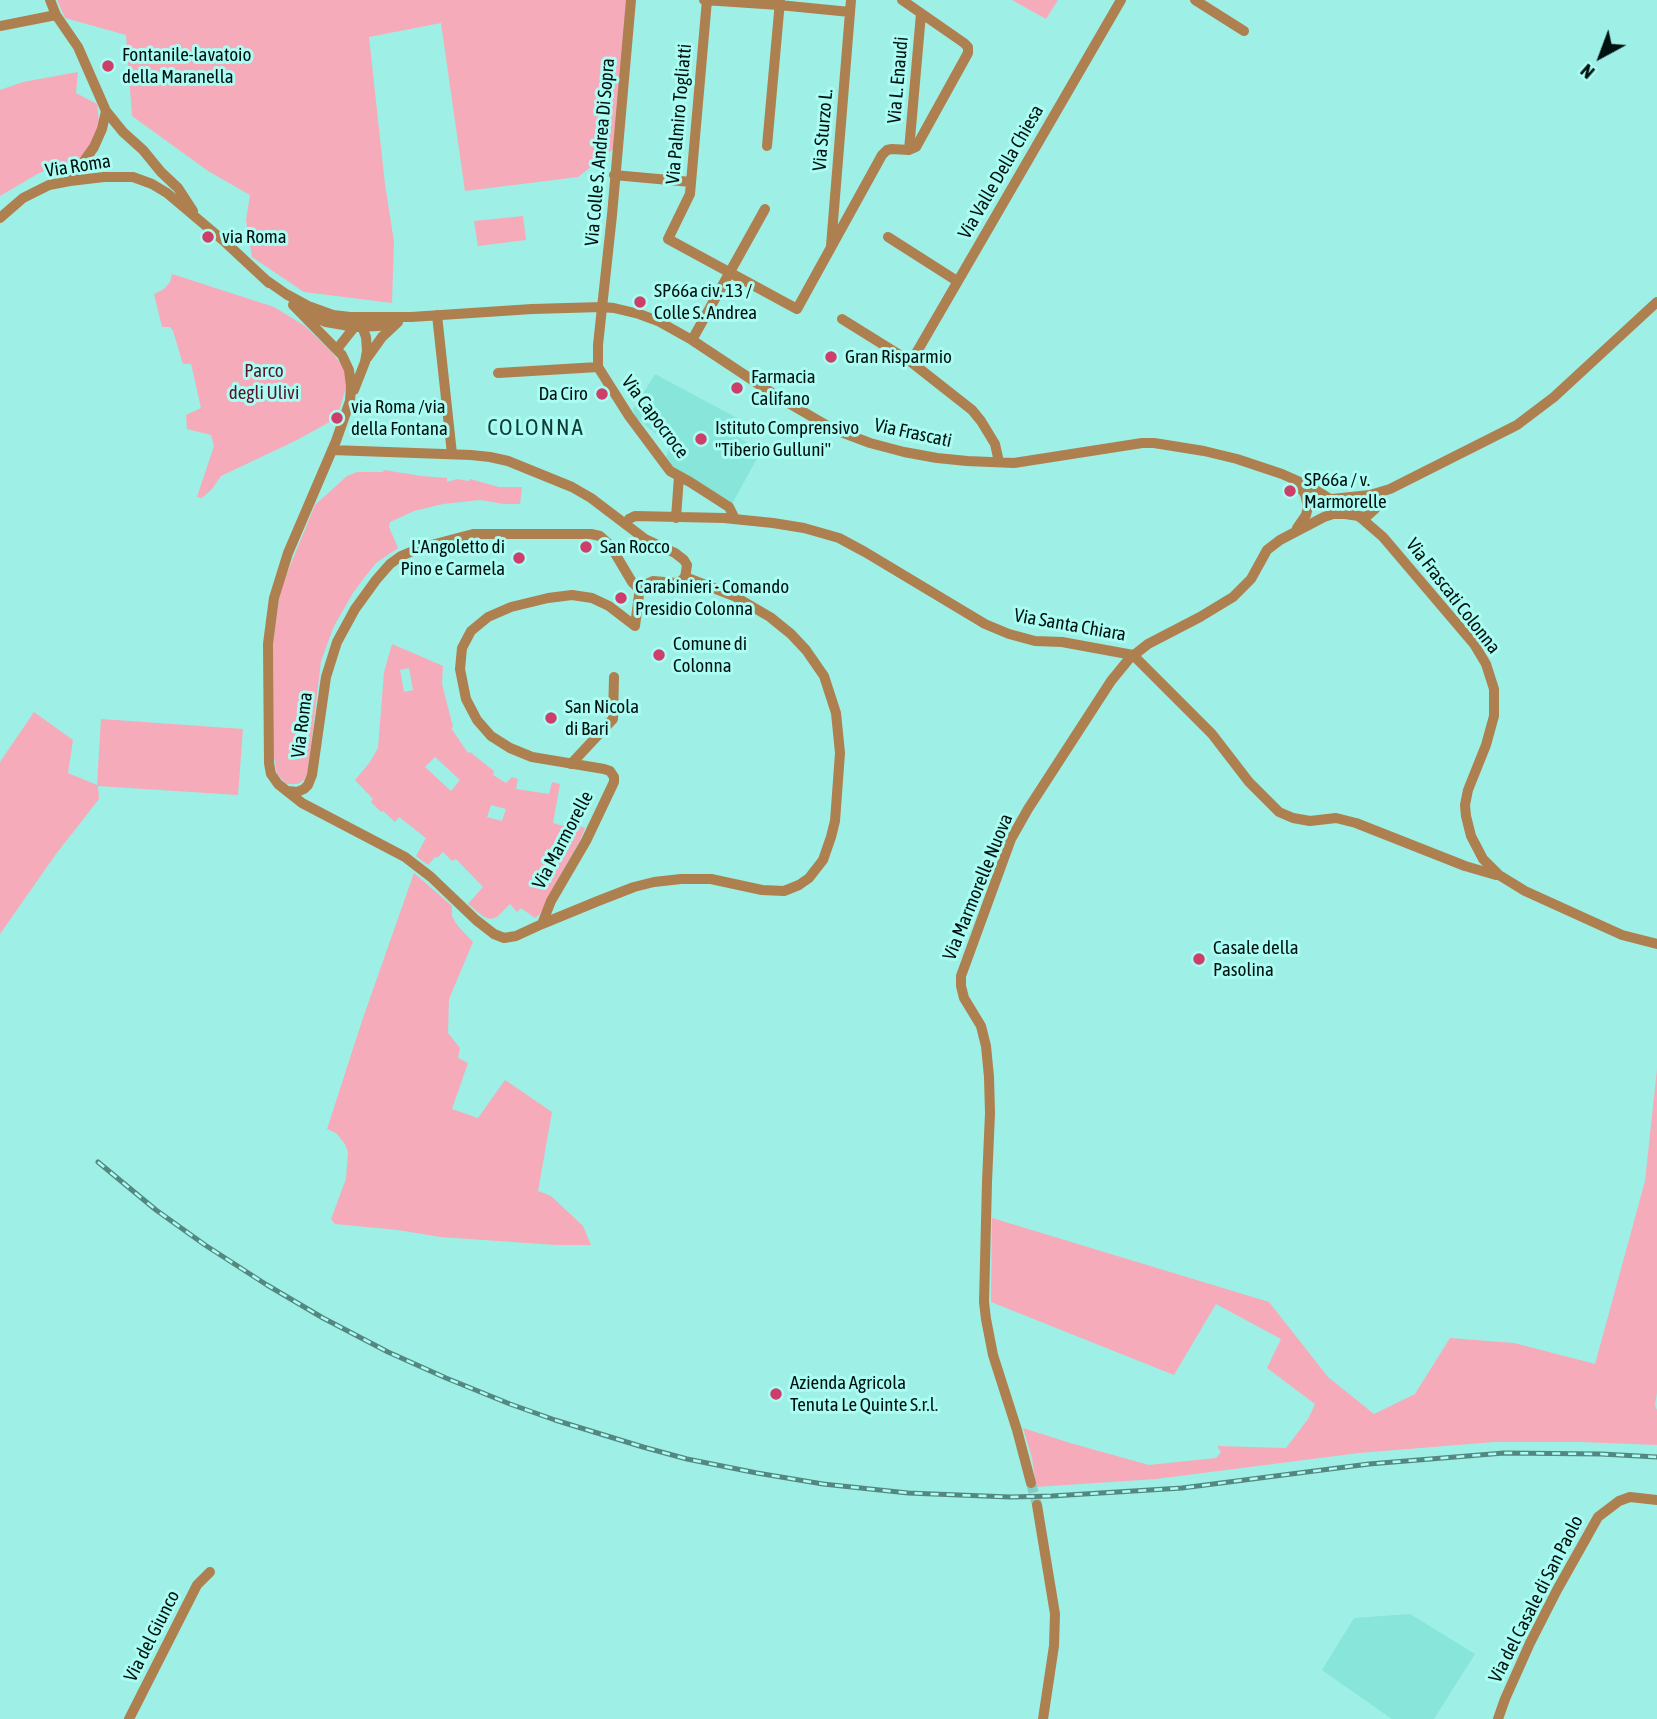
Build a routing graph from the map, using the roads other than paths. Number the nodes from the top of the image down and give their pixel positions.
1 (50, 0) edge
2 (631, 0) edge
3 (705, 0) edge
4 (851, 0) edge
5 (902, 0) edge
6 (1121, 0) edge
7 (1195, 0) edge
8 (779, 3) edge
9 (850, 12) junction
10 (922, 14) junction
11 (56, 15) junction
12 (0, 26) edge
13 (1244, 31) dead end
14 (106, 111) junction
15 (767, 146) dead end
16 (909, 150) junction
17 (614, 175) junction
18 (70, 181) junction
19 (691, 182) junction
20 (765, 209) dead end
21 (0, 218) edge
22 (197, 218) junction
23 (888, 237) dead end
24 (831, 250) junction
25 (730, 273) junction
26 (266, 280) junction
27 (957, 281) junction
28 (1657, 302) edge
29 (293, 305) junction
30 (602, 307) junction
31 (437, 315) junction
32 (411, 317) junction
33 (842, 319) dead end
34 (400, 320) junction
35 (359, 324) junction
36 (692, 340) junction
37 (337, 349) junction
38 (365, 362) junction
39 (911, 362) junction
40 (598, 367) junction
41 (498, 373) dead end
42 (350, 401) junction
43 (332, 450) junction
44 (452, 454) junction
45 (999, 463) junction
46 (1282, 474) junction
47 (679, 476) junction
48 (1400, 485) junction
49 (1309, 486) joint
50 (1362, 497) junction
51 (1332, 499) junction
52 (1375, 509) junction
53 (1357, 515) junction
54 (676, 518) junction
55 (736, 519) junction
56 (625, 524) junction
57 (1293, 533) junction
58 (1386, 541) junction
59 (686, 575) junction
60 (640, 587) junction
61 (1133, 655) junction
62 (614, 677) dead end
63 (571, 764) junction
64 (287, 791) junction
65 (1499, 876) junction
66 (542, 923) junction
67 (1657, 944) edge
68 (1031, 1483) tunnel mouth
69 (1657, 1500) edge
70 (1037, 1505) tunnel mouth
71 (210, 1572) dead end
72 (129, 1719) edge
73 (1043, 1719) edge
74 (1498, 1719) edge

1 - 11 street
2 - 17 street, Via Colle S. Andrea Di Sopra
3 - 8 street
3 - 19 street, Via Palmiro Togliatti
4 - 9 street, Via Sturzo L.
5 - 10 street
6 - 27 street, Via Valle Della Chiesa
7 - 13 street
8 - 9 street
8 - 15 street
9 - 24 street, Via Sturzo L.
10 - 16 street, Via L. Enaudi
10 - 16 street
11 - 12 street
11 - 14 street
14 - 18 street
14 - 22 street
16 - 24 street
17 - 19 street
17 - 30 street, Via Colle S. Andrea Di Sopra
18 - 21 street, Via Roma
18 - 22 street, Via Roma
19 - 25 street, Via Palmiro Togliatti
20 - 25 street
22 - 26 street, Via Roma
23 - 27 street
24 - 25 street
25 - 36 street
26 - 29 street, Via Roma
26 - 35 street
27 - 39 street, Via Valle Della Chiesa
28 - 48 street
29 - 35 street, Via Roma
29 - 37 street
30 - 31 street, Via Frascati
30 - 36 street, Via Frascati
30 - 40 street, Via Capocroce
31 - 32 street, Via Frascati
31 - 44 street
32 - 34 street, Via Roma
32 - 35 street
33 - 39 street
34 - 35 street, Via Roma
34 - 38 street
35 - 37 street
35 - 38 street
36 - 45 street, Via Frascati
37 - 42 street, Via Roma
38 - 42 street
39 - 45 street
40 - 41 street
40 - 47 street, Via Capocroce
42 - 43 street, Via Roma
43 - 44 street
43 - 64 street, Via Roma
44 - 56 street
45 - 46 street, Via Frascati
46 - 49 street, Via Frascati
46 - 57 street, Via Marmorelle Nuova
47 - 54 street
47 - 55 street, Via Capocroce
48 - 50 street
48 - 52 street
49 - 51 street, Via Frascati Colonna
50 - 51 street
50 - 53 street
51 - 53 street, Via Frascati Colonna
52 - 53 street, Via Marmorelle Nuova
52 - 58 street
53 - 57 street, Via Marmorelle Nuova
53 - 58 street, Via Frascati Colonna
54 - 55 street, Via Santa Chiara
54 - 56 street, Via Santa Chiara
55 - 61 street, Via Santa Chiara
56 - 59 street
57 - 61 street, Via Marmorelle Nuova
58 - 65 street, Via Frascati Colonna
59 - 60 street
59 - 66 street
60 - 63 street
60 - 64 street, Via Roma
61 - 65 street, Via Santa Chiara
61 - 68 street, Via Marmorelle Nuova
62 - 63 street
63 - 66 street, Via Marmorelle
64 - 66 street
65 - 67 street, Via Frascati Colonna
69 - 74 street, Via del Casale di San Paolo
70 - 73 street
71 - 72 street, Via del Giunco

